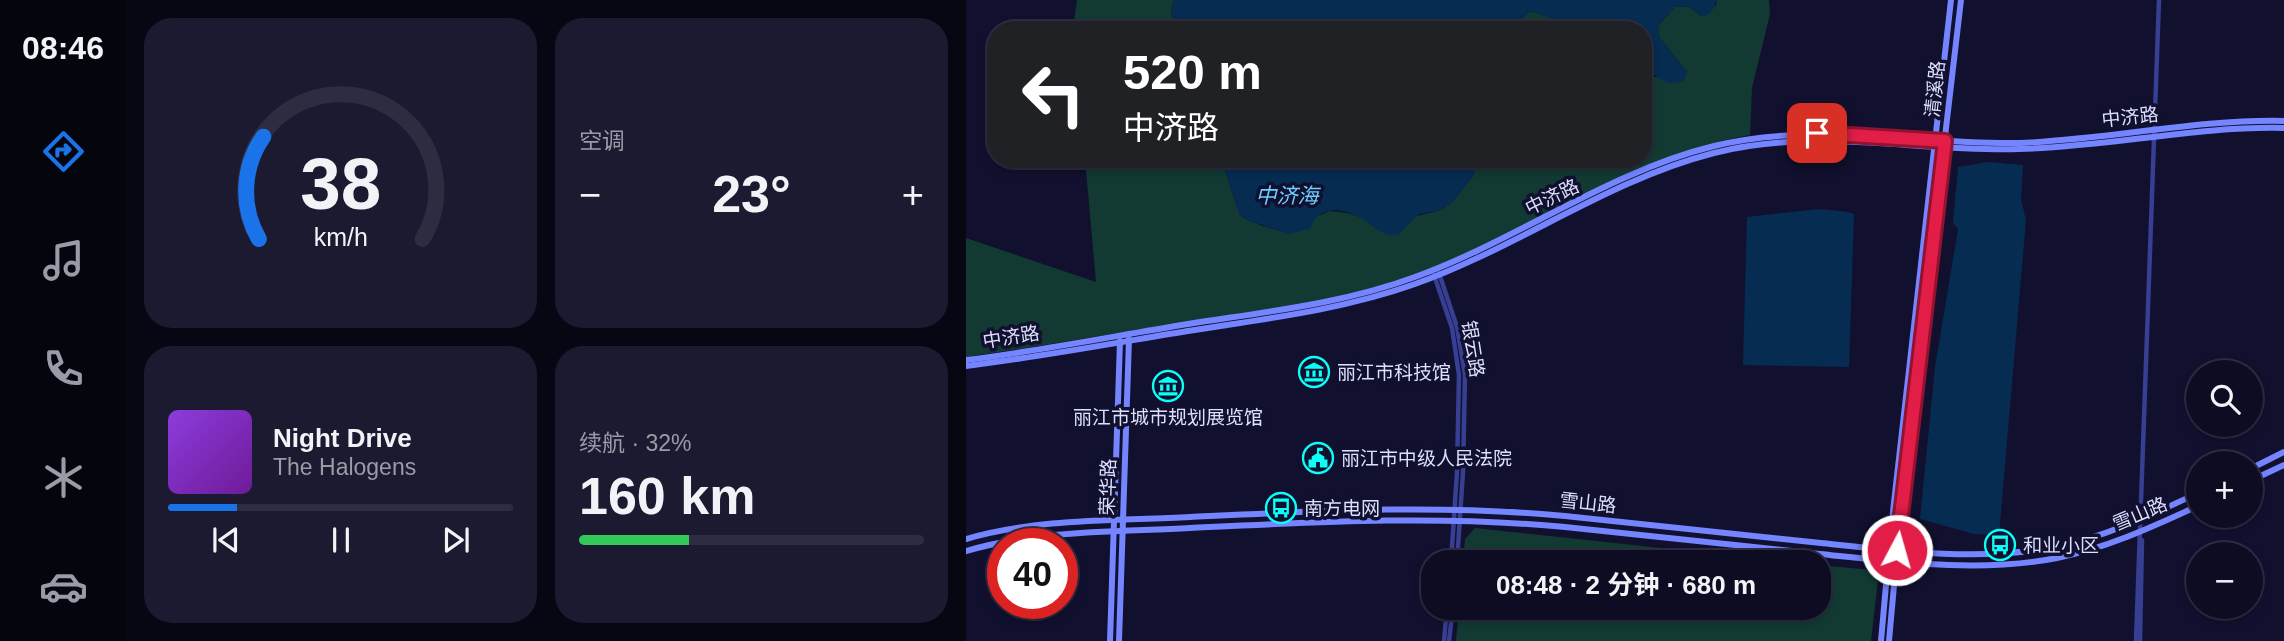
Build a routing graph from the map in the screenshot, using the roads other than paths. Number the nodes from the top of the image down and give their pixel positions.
1 (1951, 0) edge
2 (1961, 0) edge
3 (2159, 0) edge
4 (2284, 121) edge
5 (2284, 128) edge
6 (2155, 133) junction
7 (1935, 143) junction
8 (1945, 144) junction
9 (1652, 166) edge
10 (1647, 168) edge
11 (1435, 271) junction
12 (1129, 337) junction
13 (1120, 339) junction
14 (966, 360) edge
15 (966, 366) edge
16 (2284, 452) edge
17 (2263, 462) edge
18 (2284, 465) edge
19 (2263, 475) edge
20 (2186, 498) edge
21 (1458, 508) junction
22 (2186, 511) edge
23 (1457, 519) junction
24 (2141, 519) junction
25 (1114, 520) junction
26 (1123, 520) junction
27 (1114, 531) junction
28 (1123, 531) junction
29 (2141, 532) junction
30 (966, 539) edge
31 (1453, 550) edge
32 (1457, 550) edge
33 (1893, 550) junction
34 (966, 551) edge
35 (1892, 561) junction
36 (1446, 620) edge
37 (1451, 620) edge
38 (1110, 641) edge
39 (1119, 641) edge
40 (1444, 641) edge
41 (1449, 641) edge
42 (1881, 641) edge
43 (1889, 641) edge
44 (2138, 641) edge

1 - 7 street, 清溪路
2 - 8 street, 清溪路
3 - 6 street
4 - 6 street, 中济路
5 - 6 street, 中济路
6 - 8 street, 中济路
6 - 24 street
7 - 8 street, 中济路
7 - 9 street, 中济路
7 - 33 street, 清溪路
8 - 33 street, 清溪路
10 - 11 street, 中济路
11 - 12 street, 中济路
11 - 21 street, 银云路
12 - 13 street, 中济路
12 - 26 street, 荣华路
13 - 14 street, 中济路
13 - 15 street, 中济路
13 - 25 street, 荣华路
16 - 17 street
18 - 19 street
20 - 24 street, 雪山路
21 - 23 street, 银云路
21 - 26 street, 雪山路
21 - 33 street, 雪山路
22 - 29 street, 雪山路
23 - 28 street, 雪山路
23 - 31 street, 银云路
23 - 32 street, 银云路
23 - 35 street, 雪山路
24 - 29 street
24 - 33 street, 雪山路
25 - 26 street, 雪山路
25 - 27 street, 荣华路
25 - 30 street, 雪山路
26 - 28 street, 荣华路
27 - 28 street, 雪山路
27 - 34 street, 雪山路
27 - 38 street, 荣华路
28 - 39 street, 荣华路
29 - 35 street, 雪山路
29 - 44 street
33 - 35 street, 清溪路
35 - 42 street, 清溪路
35 - 43 street, 清溪路
36 - 40 street
37 - 41 street

